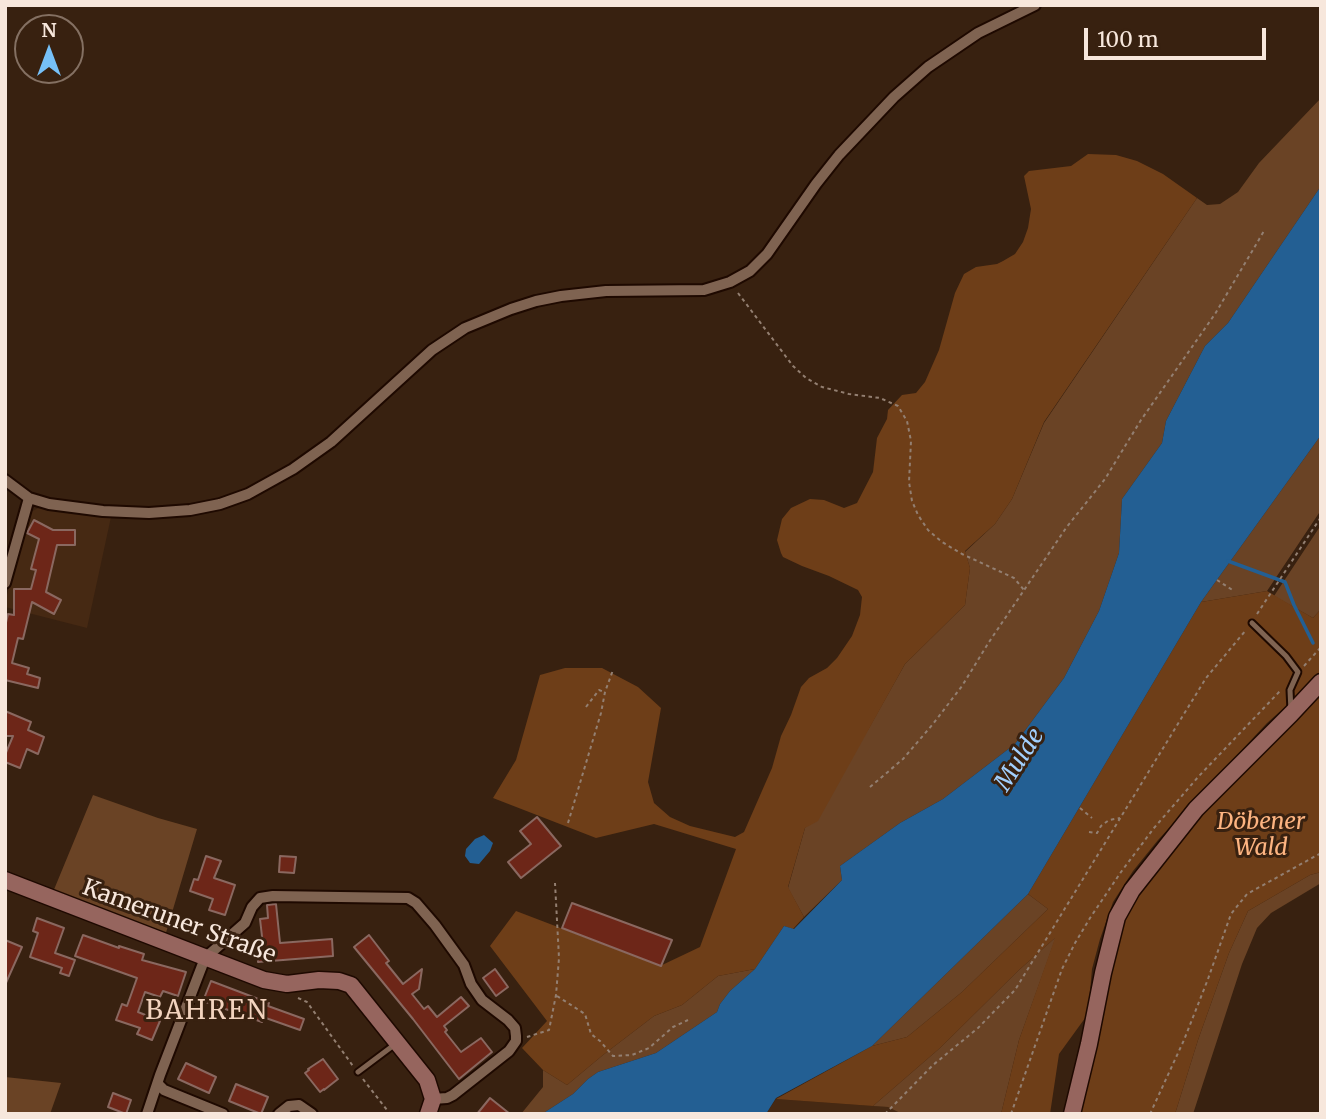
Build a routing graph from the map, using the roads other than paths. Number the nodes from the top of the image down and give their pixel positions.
1 (1035, 5) edge
2 (5, 480) edge
3 (29, 498) junction
4 (5, 583) edge
5 (1252, 623) road end
6 (1321, 682) edge
7 (1291, 714) junction
8 (5, 880) edge
9 (205, 958) junction
10 (397, 1044) junction
11 (358, 1072) road end
12 (158, 1084) junction
13 (430, 1106) edge
14 (147, 1114) edge
15 (223, 1114) edge
16 (279, 1114) edge
17 (312, 1114) edge
18 (1072, 1114) edge

1 - 3 street
2 - 3 street
3 - 4 street
5 - 7 lane
6 - 7 main road
7 - 18 main road
8 - 9 main road, Kameruner Straße
9 - 10 main road, Kameruner Straße
9 - 12 street
9 - 13 street
10 - 11 lane
10 - 13 main road, Kameruner Straße
12 - 14 street
12 - 15 street
16 - 17 street

